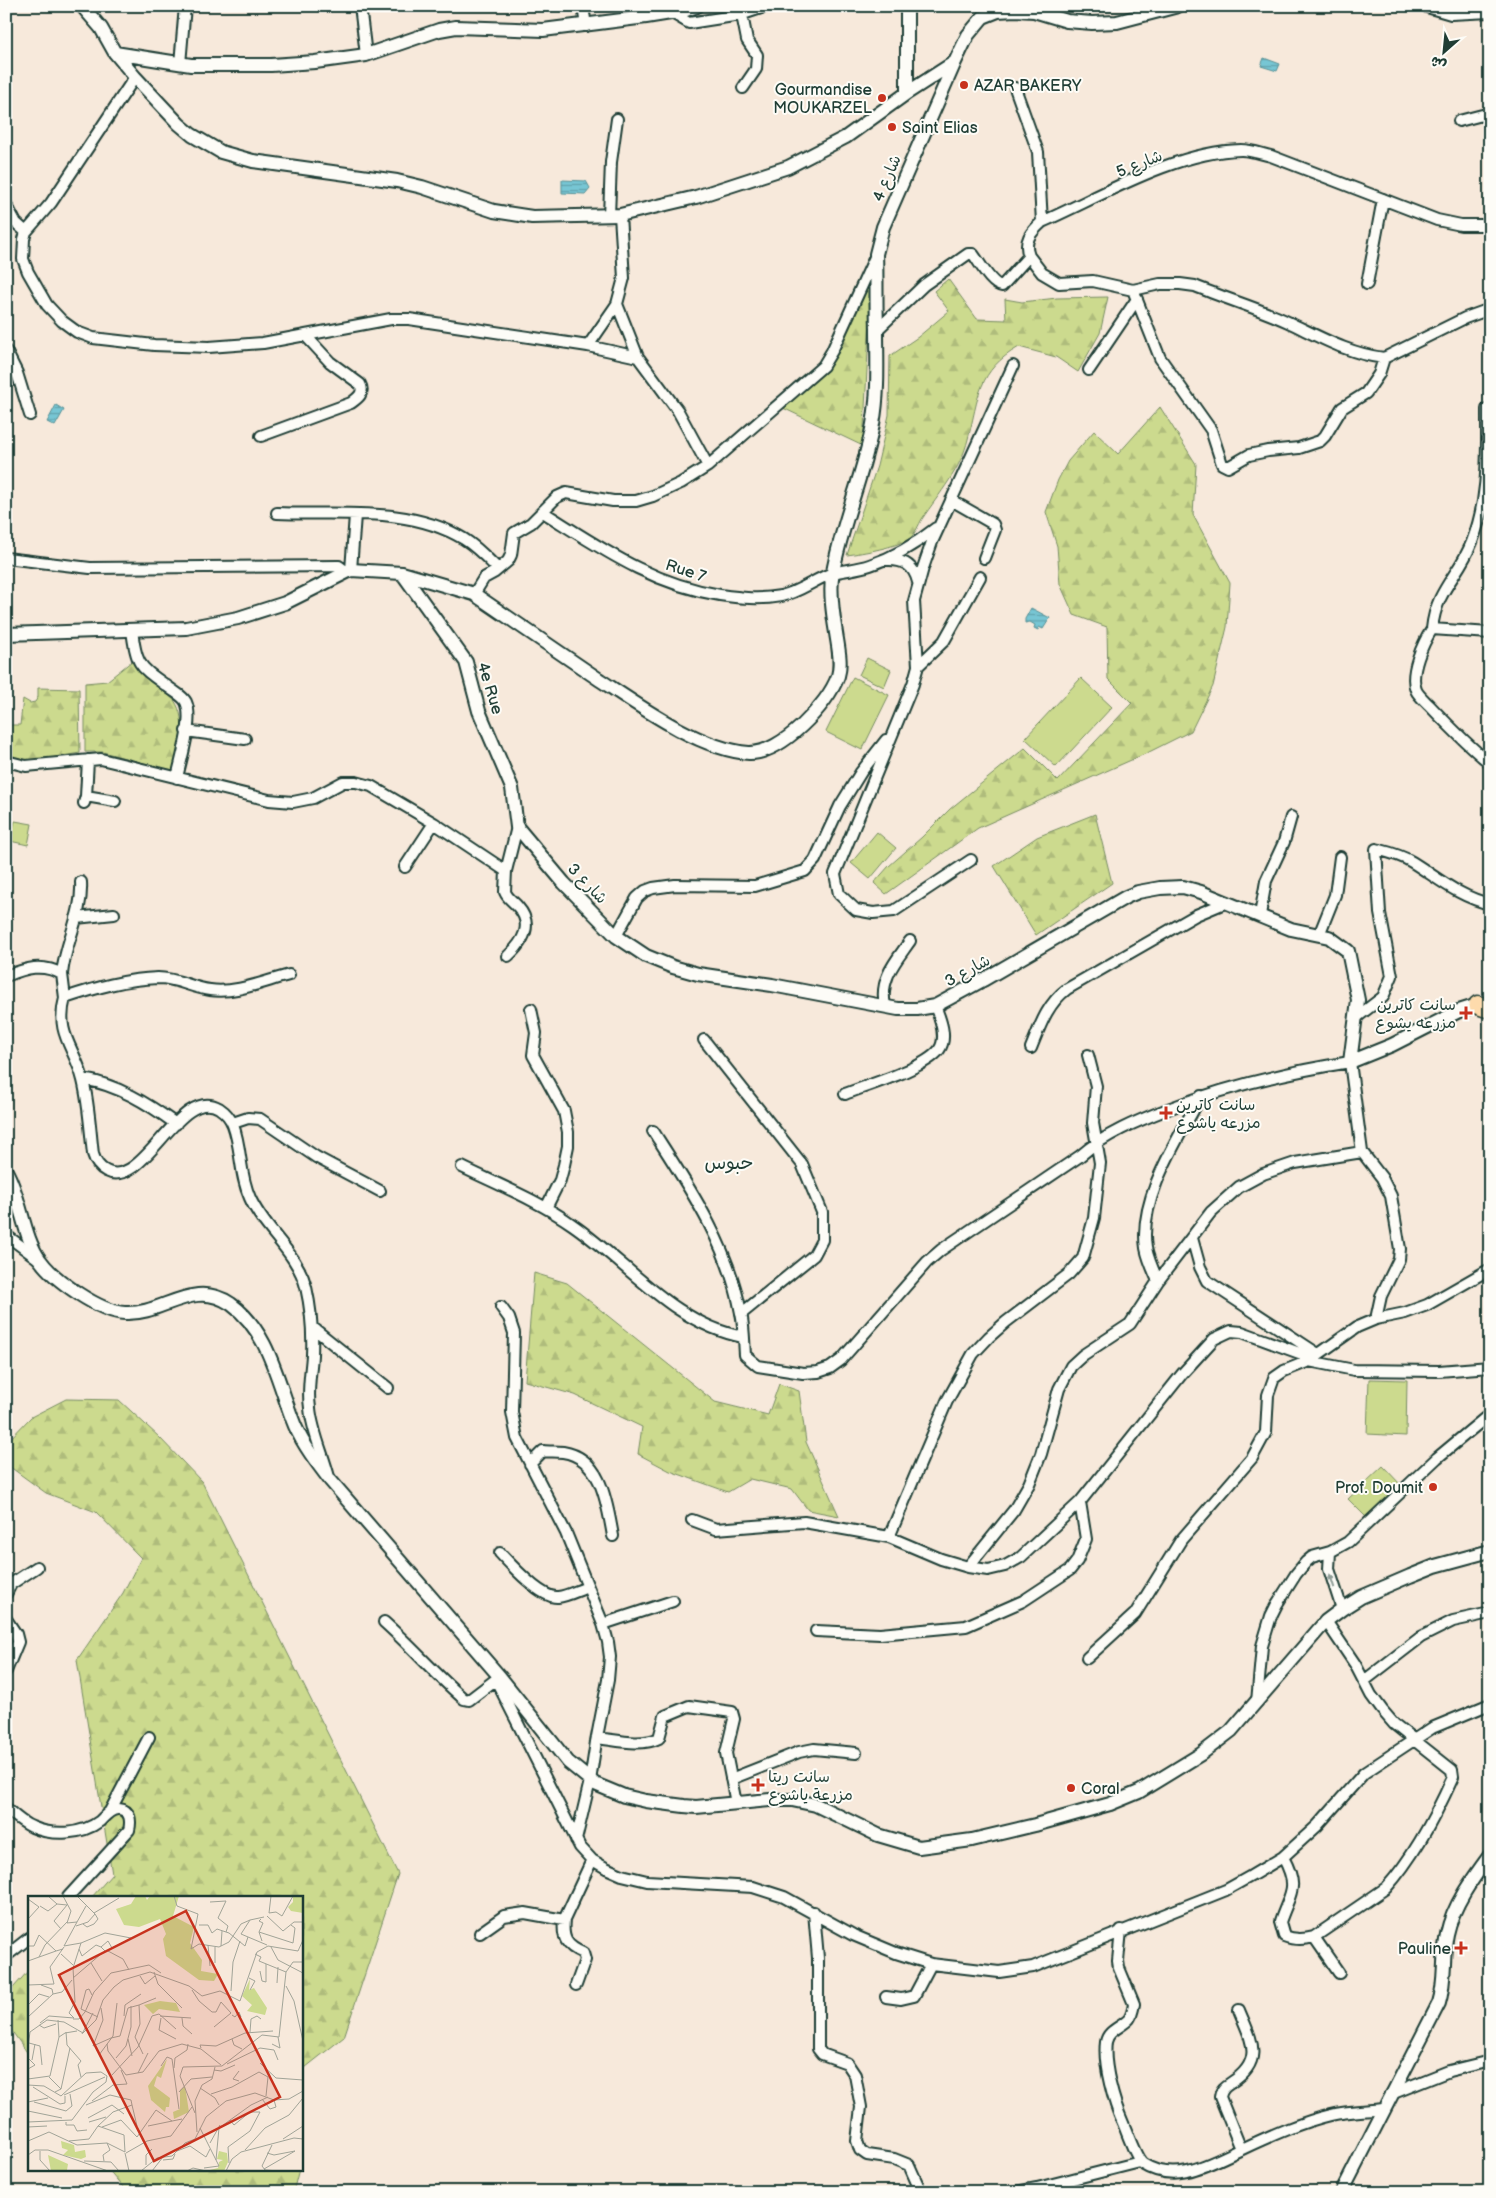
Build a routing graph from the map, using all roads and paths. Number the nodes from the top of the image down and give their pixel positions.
1 (82, 6) edge
2 (185, 6) edge
3 (360, 6) edge
4 (584, 6) edge
5 (697, 6) edge
6 (767, 6) edge
7 (907, 6) edge
8 (1178, 6) edge
9 (1427, 6) edge
10 (738, 11) edge
11 (1490, 11) edge
12 (672, 13) junction
13 (586, 26) junction
14 (115, 53) junction
15 (366, 55) junction
16 (955, 62) junction
17 (180, 64) junction
18 (134, 77) junction
19 (743, 88) dead end
20 (1015, 88) dead end
21 (907, 93) junction
22 (1490, 113) edge
23 (617, 119) dead end
24 (1459, 121) dead end
25 (1383, 199) junction
26 (6, 204) edge
27 (615, 215) junction
28 (1042, 222) junction
29 (1490, 225) edge
30 (26, 232) junction
31 (876, 254) junction
32 (1029, 256) junction
33 (1366, 284) dead end
34 (1135, 295) junction
35 (617, 304) junction
36 (1490, 309) edge
37 (877, 330) junction
38 (305, 335) junction
39 (588, 346) junction
40 (6, 350) edge
41 (638, 357) junction
42 (1384, 358) junction
43 (1013, 366) dead end
44 (1089, 370) dead end
45 (1487, 410) dead end
46 (30, 415) dead end
47 (261, 436) dead end
48 (708, 466) junction
49 (951, 500) junction
50 (543, 512) junction
51 (276, 513) dead end
52 (355, 515) junction
53 (939, 526) junction
54 (6, 558) edge
55 (984, 558) dead end
56 (882, 560) junction
57 (498, 569) junction
58 (349, 570) junction
59 (402, 573) junction
60 (832, 574) junction
61 (980, 577) dead end
62 (918, 582) junction
63 (474, 594) junction
64 (132, 629) junction
65 (1432, 629) junction
66 (1490, 633) edge
67 (6, 634) edge
68 (918, 666) junction
69 (186, 731) junction
70 (892, 734) junction
71 (245, 739) dead end
72 (88, 760) junction
73 (6, 761) edge
74 (1490, 763) edge
75 (177, 778) junction
76 (115, 801) dead end
77 (1291, 817) dead end
78 (434, 823) junction
79 (518, 827) junction
80 (1340, 857) dead end
81 (971, 860) dead end
82 (405, 867) dead end
83 (506, 871) junction
84 (80, 882) dead end
85 (1227, 902) junction
86 (1490, 904) edge
87 (114, 914) dead end
88 (1260, 915) junction
89 (76, 918) junction
90 (1319, 935) junction
91 (616, 936) junction
92 (910, 941) dead end
93 (508, 956) dead end
94 (62, 974) junction
95 (289, 974) dead end
96 (6, 976) edge
97 (65, 998) junction
98 (885, 1005) junction
99 (935, 1006) junction
100 (1486, 1006) edge
101 (531, 1009) dead end
102 (1357, 1017) junction
103 (704, 1040) dead end
104 (1032, 1048) dead end
105 (1088, 1055) dead end
106 (1350, 1062) junction
107 (83, 1079) junction
108 (845, 1094) dead end
109 (1201, 1096) junction
110 (233, 1123) junction
111 (176, 1124) junction
112 (653, 1132) dead end
113 (1096, 1142) junction
114 (1362, 1152) junction
115 (462, 1167) dead end
116 (6, 1171) edge
117 (380, 1191) dead end
118 (546, 1208) junction
119 (6, 1225) edge
120 (11, 1237) edge
121 (1192, 1238) junction
122 (39, 1260) junction
123 (1490, 1269) edge
124 (1158, 1280) junction
125 (502, 1308) dead end
126 (741, 1314) junction
127 (1376, 1319) junction
128 (312, 1327) junction
129 (743, 1337) junction
130 (1313, 1357) junction
131 (1490, 1367) edge
132 (388, 1388) dead end
133 (1490, 1414) edge
134 (530, 1464) junction
135 (330, 1480) junction
136 (1080, 1502) junction
137 (692, 1520) dead end
138 (613, 1536) dead end
139 (888, 1537) junction
140 (1490, 1551) edge
141 (1330, 1552) junction
142 (500, 1553) dead end
143 (37, 1567) dead end
144 (968, 1567) junction
145 (588, 1587) junction
146 (6, 1594) edge
147 (673, 1601) dead end
148 (1342, 1609) junction
149 (1490, 1614) edge
150 (6, 1619) edge
151 (1326, 1621) junction
152 (384, 1622) dead end
153 (603, 1624) junction
154 (816, 1632) dead end
155 (1087, 1658) dead end
156 (6, 1671) edge
157 (498, 1678) junction
158 (1364, 1681) junction
159 (1257, 1703) junction
160 (1490, 1704) edge
161 (149, 1737) dead end
162 (597, 1738) junction
163 (1414, 1739) junction
164 (856, 1753) dead end
165 (731, 1779) junction
166 (590, 1781) junction
167 (736, 1803) junction
168 (6, 1808) edge
169 (110, 1811) junction
170 (576, 1840) junction
171 (1490, 1854) edge
172 (1283, 1857) junction
173 (592, 1860) junction
174 (69, 1896) edge
175 (814, 1912) junction
176 (564, 1920) junction
177 (1121, 1930) junction
178 (480, 1933) dead end
179 (1314, 1938) junction
180 (28, 1939) edge
181 (6, 1956) edge
182 (931, 1964) junction
183 (1339, 1973) dead end
184 (576, 1985) dead end
185 (886, 1997) dead end
186 (1239, 2010) dead end
187 (1490, 2062) edge
188 (1391, 2094) junction
189 (1383, 2109) junction
190 (1241, 2149) junction
191 (1140, 2162) junction
192 (921, 2192) edge
193 (1016, 2192) edge
194 (1342, 2192) edge

1 - 14 street
2 - 17 street
3 - 15 street
4 - 13 street
5 - 12 street
6 - 10 street
7 - 21 street
8 - 16 street, شارع 4
9 - 11 street
10 - 12 street
10 - 19 street
12 - 13 street
13 - 15 street
14 - 17 street
14 - 18 street
15 - 17 street
16 - 21 street
16 - 31 street, شارع 4
18 - 27 street
18 - 30 street
20 - 28 street
21 - 27 street
22 - 24 street
23 - 27 street
25 - 28 street, شارع 5
25 - 29 street, شارع 5
25 - 33 street
26 - 30 street
27 - 35 street
28 - 32 street, شارع 5
30 - 38 street
31 - 37 street, شارع 4
31 - 48 street
32 - 34 street
32 - 37 street
34 - 42 street
34 - 42 street
34 - 44 street
35 - 39 street
35 - 41 street
36 - 42 street
37 - 60 street, شارع 4
38 - 39 street
38 - 47 street
39 - 41 street
40 - 46 street
41 - 48 street
43 - 49 street
45 - 65 street
48 - 50 street
49 - 53 street
49 - 55 street
50 - 57 street
50 - 60 street, Rue 7
51 - 52 street
52 - 57 street
52 - 58 street
53 - 56 street
53 - 62 street
54 - 58 street
56 - 60 street
56 - 62 street
57 - 63 street
58 - 59 street, شارع 4
58 - 64 street
59 - 63 street, شارع 4
59 - 79 street, 4e Rue
60 - 63 street, شارع 4
61 - 68 street
62 - 68 street
64 - 67 street
64 - 69 street
65 - 66 street
65 - 74 street
68 - 70 street
69 - 71 street
69 - 75 street
70 - 81 street
70 - 91 street
72 - 73 street
72 - 75 street
72 - 76 street
75 - 78 street
77 - 88 street
78 - 82 street
78 - 83 street
79 - 83 street
79 - 91 street, شارع 3
80 - 90 street
83 - 93 street
84 - 89 street
85 - 88 street, شارع 3
85 - 99 street, شارع 3
85 - 104 street
86 - 102 street
87 - 89 street
88 - 90 street, شارع 3
89 - 94 street
90 - 102 street, شارع 3
91 - 98 street, شارع 3
92 - 98 street
94 - 96 street
94 - 97 street
95 - 97 street
97 - 107 street
98 - 99 street, شارع 3
99 - 108 street
100 - 106 street
101 - 118 street
102 - 106 street, شارع 3
103 - 126 street
105 - 113 street
106 - 109 street
106 - 114 street
107 - 111 street
107 - 111 street
109 - 113 street
109 - 124 street
110 - 111 street
110 - 117 street
110 - 128 street
112 - 126 street
113 - 129 street
113 - 139 street
114 - 121 street
114 - 127 street
115 - 118 street
116 - 122 street
118 - 129 street
119 - 120 street
120 - 122 street
121 - 124 street
121 - 130 street
122 - 135 street
123 - 127 street
124 - 144 street
125 - 134 street
126 - 129 street
127 - 130 street
128 - 132 street
128 - 135 street
130 - 131 street
130 - 136 street
130 - 155 street
133 - 141 street
134 - 138 street
134 - 145 street
135 - 157 street
136 - 144 street
136 - 154 street
137 - 139 street
139 - 144 street
140 - 148 street
148 -> 141 street
141 - 159 street
142 - 145 street
143 - 146 street
145 - 153 street
147 - 153 street
148 - 151 street
149 - 158 street
150 - 156 street
151 - 158 street
151 - 159 street
152 - 157 street
153 - 162 street
157 - 166 street
157 - 170 street
158 - 163 street
159 - 167 street
160 - 163 street
161 - 169 street
162 - 165 street
162 - 166 street
163 - 172 street
163 - 179 street
164 - 165 street
165 - 167 street
166 - 167 street
166 - 170 street
168 - 169 street
169 - 174 street
170 - 173 street
171 - 188 street
172 - 177 street
172 - 179 street
173 - 175 street
173 - 176 street
175 - 182 street
175 - 192 street
176 - 178 street
176 - 184 street
177 - 182 street
177 - 191 street
179 - 183 street
180 - 181 street
182 - 185 street
186 - 190 street
187 - 188 street
188 - 189 street
189 - 190 street
189 - 194 street
190 - 191 street
191 - 193 street

